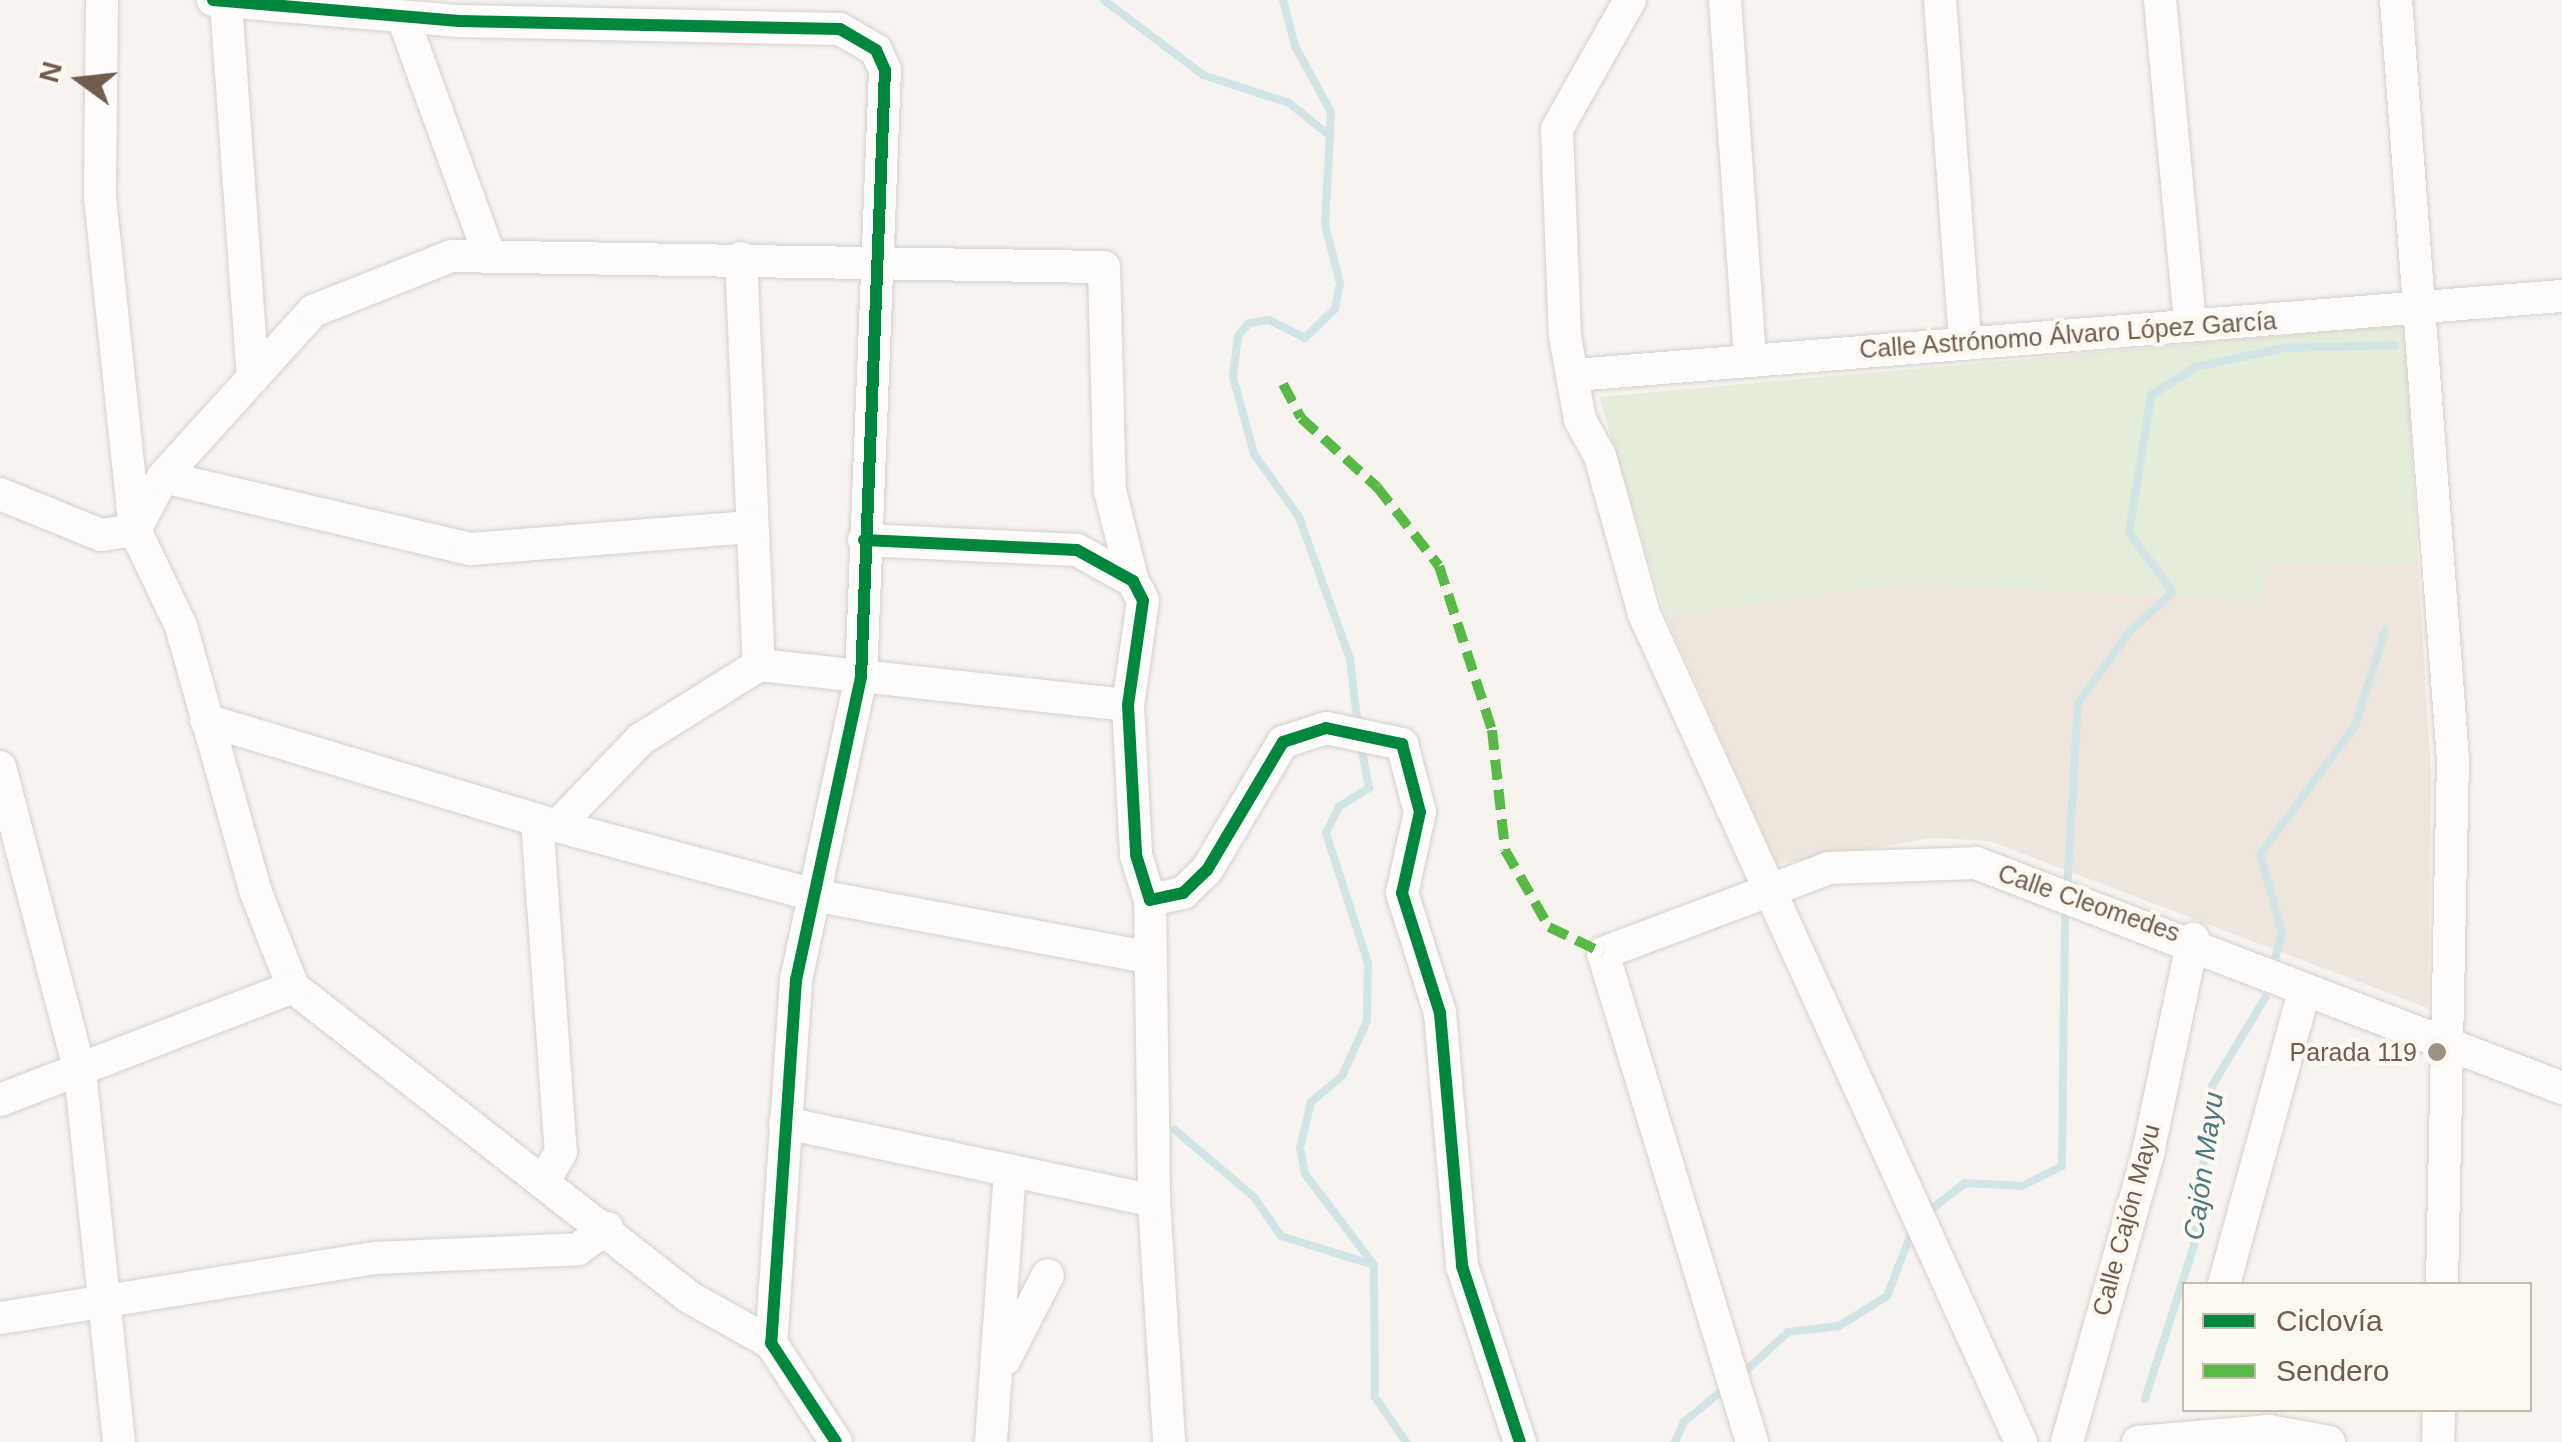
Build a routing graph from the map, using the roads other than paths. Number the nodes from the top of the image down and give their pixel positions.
1 (102, 0) edge
2 (1630, 0) edge
3 (1725, 0) edge
4 (1940, 0) edge
5 (2160, 0) edge
6 (2396, 0) edge
7 (220, 1) edge
8 (403, 18) junction
9 (488, 252) junction
10 (741, 258) junction
11 (884, 262) junction
12 (2562, 296) edge
13 (2425, 307) junction
14 (2190, 326) junction
15 (1965, 344) junction
16 (1750, 358) junction
17 (1575, 374) junction
18 (253, 378) junction
19 (164, 477) junction
20 (0, 494) edge
21 (750, 527) junction
22 (135, 530) junction
23 (864, 540) junction
24 (1133, 581) junction
25 (759, 665) junction
26 (861, 677) junction
27 (1128, 705) junction
28 (206, 720) junction
29 (0, 766) edge
30 (547, 823) junction
31 (1771, 888) junction
32 (818, 896) junction
33 (1150, 900) junction
34 (2192, 939) junction
35 (1147, 957) junction
36 (294, 987) junction
37 (2304, 992) junction
38 (2447, 1046) junction
39 (80, 1071) junction
40 (2562, 1088) edge
41 (0, 1100) edge
42 (785, 1123) junction
43 (1010, 1171) junction
44 (545, 1178) junction
45 (1154, 1202) junction
46 (607, 1228) junction
47 (1048, 1274) dead end
48 (2225, 1282) edge
49 (2442, 1282) edge
50 (99, 1308) junction
51 (0, 1318) edge
52 (771, 1343) junction
53 (1000, 1368) junction
54 (2438, 1412) edge
55 (2185, 1429) edge
56 (826, 1436) edge
57 (119, 1442) edge
58 (991, 1442) edge
59 (1170, 1442) edge
60 (1520, 1442) edge
61 (1752, 1442) edge
62 (2022, 1442) edge
63 (2067, 1442) edge
64 (2138, 1442) edge
65 (2328, 1442) edge
66 (2438, 1442) edge

1 - 22 street
2 - 17 street
3 - 16 street
4 - 15 street
5 - 14 street
6 - 13 street
7 - 8 street
7 - 18 street
8 - 9 street
8 - 11 street
9 - 10 street
9 - 18 street
10 - 11 street
10 - 21 street
11 - 23 street
11 - 24 street
12 - 13 street, Calle Astrónomo Álvaro López García
13 - 14 street, Calle Astrónomo Álvaro López García
13 - 38 street
14 - 15 street, Calle Astrónomo Álvaro López García
15 - 16 street, Calle Astrónomo Álvaro López García
16 - 17 street, Calle Astrónomo Álvaro López García
17 - 31 street
18 - 19 street
19 - 21 street
19 - 22 street
20 - 22 street
21 - 25 street
22 - 28 street
23 - 24 street
23 - 26 street
24 - 27 street
25 - 26 street
25 - 30 street
26 - 27 street
26 - 32 street
27 - 33 street
28 - 30 street
28 - 36 street
29 - 39 street
30 - 32 street
30 - 44 street
31 - 34 street, Calle Cleomedes
31 - 61 street, Calle Cleomedes
31 - 62 street
32 - 35 street
32 - 42 street
33 - 35 street
33 - 60 street
34 - 37 street, Calle Cleomedes
34 - 63 street, Calle Cajón Mayu
35 - 45 street
36 - 39 street
36 - 44 street
37 - 38 street, Calle Cleomedes
37 - 48 street
38 - 40 street, Calle Cleomedes
38 - 49 street
39 - 41 street
39 - 50 street
42 - 43 street
42 - 52 street
43 - 45 street
43 - 53 street
44 - 46 street
45 - 59 street
46 - 50 street
46 - 52 street
47 - 53 street
50 - 51 street
50 - 57 street
52 - 56 street
53 - 58 street
54 - 66 street
55 - 64 street
55 - 65 street

